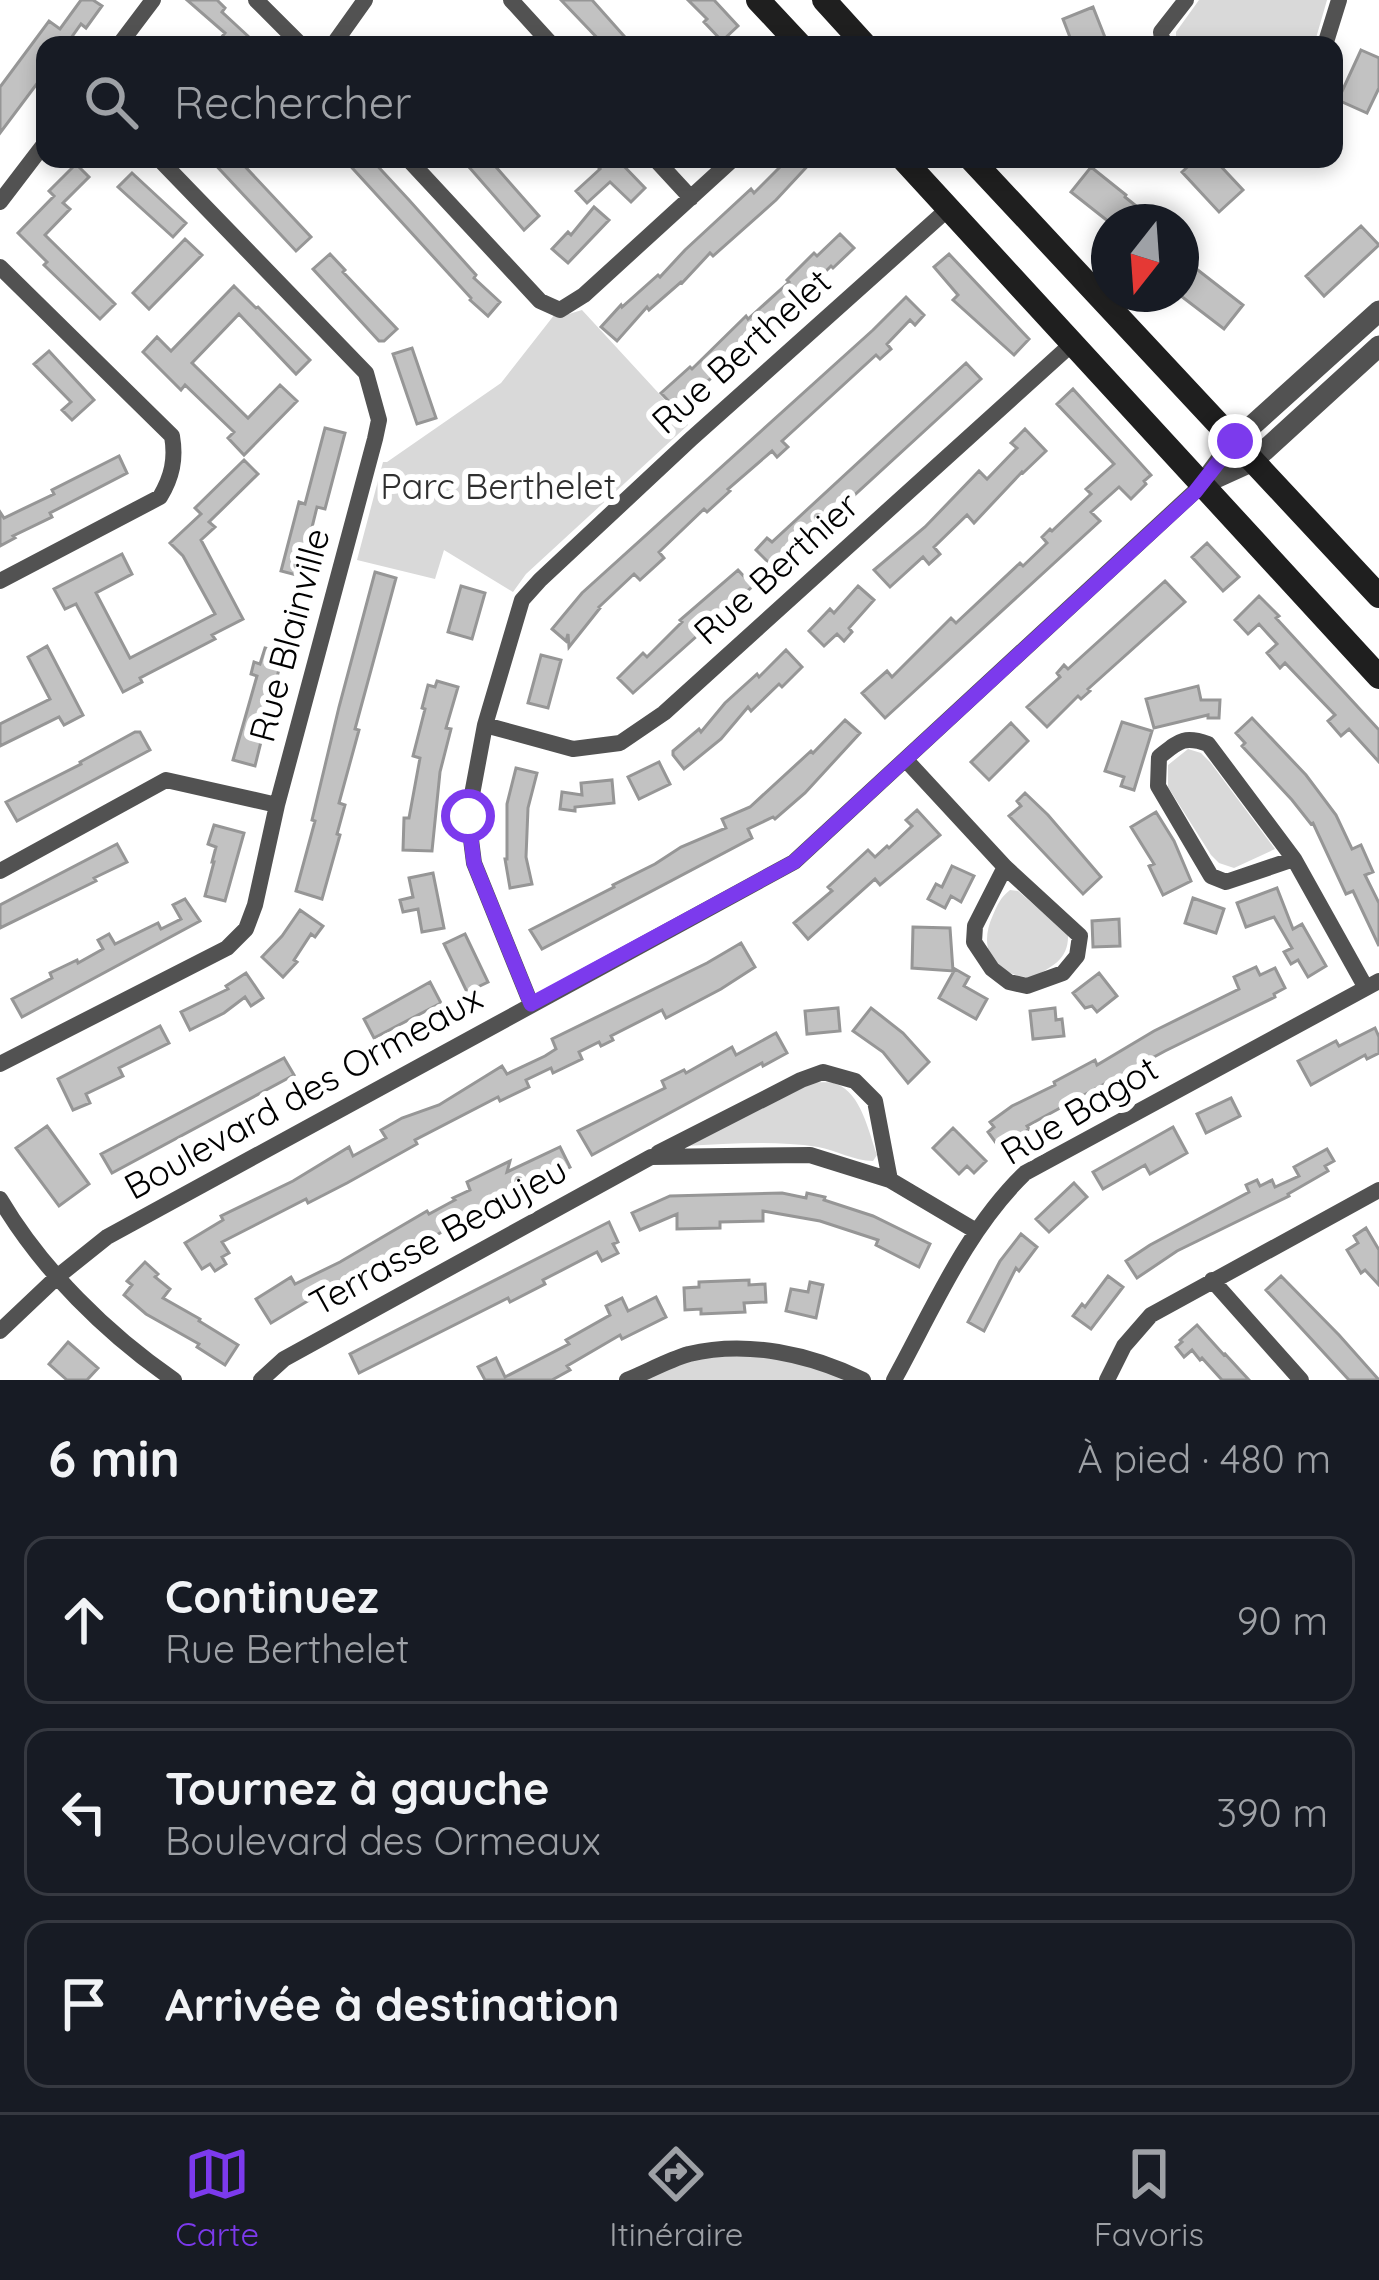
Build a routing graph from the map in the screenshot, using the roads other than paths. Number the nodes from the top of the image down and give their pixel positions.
1 (153, 0) edge
2 (256, 0) edge
3 (365, 0) edge
4 (512, 0) edge
5 (758, 0) edge
6 (824, 0) edge
7 (1186, 0) edge
8 (1339, 0) edge
9 (126, 36) edge
10 (292, 36) edge
11 (339, 36) edge
12 (544, 36) edge
13 (792, 36) edge
14 (858, 36) edge
15 (1162, 36) edge
16 (1328, 36) edge
17 (36, 155) edge
18 (168, 168) edge
19 (416, 168) edge
20 (663, 168) edge
21 (724, 168) edge
22 (911, 168) edge
23 (979, 168) edge
24 (691, 199) junction
25 (0, 202) edge
26 (948, 209) junction
27 (0, 267) edge
28 (1379, 311) edge
29 (1074, 342) junction
30 (1379, 346) edge
31 (1235, 441) junction
32 (1253, 461) junction
33 (1203, 484) junction
34 (0, 581) edge
35 (1379, 596) edge
36 (1379, 677) edge
37 (485, 724) junction
38 (906, 760) junction
39 (278, 805) junction
40 (1294, 859) junction
41 (1005, 867) junction
42 (0, 871) edge
43 (1373, 984) edge
44 (531, 1004) junction
45 (0, 1064) edge
46 (651, 1156) junction
47 (890, 1180) junction
48 (1376, 1197) edge
49 (0, 1199) edge
50 (976, 1231) junction
51 (57, 1277) junction
52 (1212, 1280) junction
53 (0, 1330) edge
54 (174, 1380) edge
55 (261, 1380) edge
56 (628, 1380) edge
57 (863, 1380) edge
58 (894, 1380) edge
59 (1107, 1380) edge
60 (1301, 1380) edge

1 - 9 street
2 - 10 street
3 - 11 street
4 - 12 street
5 - 13 main road
6 - 14 main road
7 - 15 street
8 - 16 street
17 - 25 street
18 - 39 street, Rue Blainville
19 - 24 street
20 - 24 street
21 - 24 street
22 - 26 main road
23 - 31 main road
26 - 29 main road
26 - 37 street, Rue Berthelet
27 - 34 street
28 - 31 street, Boulevard des Ormeaux
29 - 33 main road
29 - 37 street, Rue Berthier
30 - 32 street, Boulevard des Ormeaux
31 - 32 main road
31 - 33 street, Boulevard des Ormeaux
32 - 33 street, Boulevard des Ormeaux
32 - 35 main road
33 - 36 main road
33 - 38 street, Boulevard des Ormeaux
37 - 44 street, Rue Berthelet
38 - 41 street
38 - 44 street, Boulevard des Ormeaux
39 - 42 street
39 - 45 street, Rue Blainville
40 - 40 street
40 - 43 street
41 - 41 street
43 - 50 street, Rue Bagot
44 - 51 street, Boulevard des Ormeaux
46 - 47 street, Terrasse Beaujeu
46 - 47 street, Terrasse Beaujeu
46 - 55 street, Terrasse Beaujeu
47 - 50 street, Terrasse Beaujeu
48 - 52 street
49 - 51 street
50 - 58 street, Rue Bagot
51 - 53 street, Boulevard des Ormeaux
51 - 54 street
52 - 59 street
52 - 60 street
56 - 57 street

